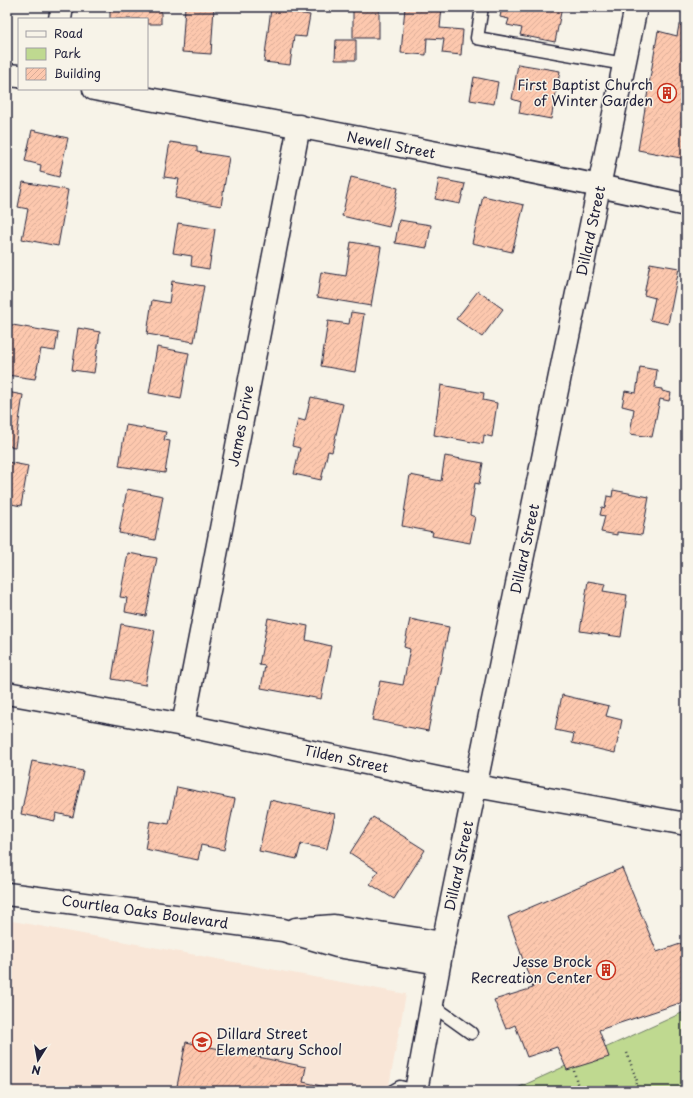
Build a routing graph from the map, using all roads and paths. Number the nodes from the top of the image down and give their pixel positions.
1 (62, 7) edge
2 (482, 7) edge
3 (636, 7) edge
4 (60, 18) edge
5 (624, 64) junction
6 (7, 75) edge
7 (18, 76) edge
8 (100, 90) edge
9 (299, 126) junction
10 (600, 186) junction
11 (686, 205) edge
12 (7, 693) edge
13 (183, 725) junction
14 (476, 786) junction
15 (686, 824) edge
16 (7, 894) edge
17 (441, 953) junction
18 (432, 1005) junction
19 (471, 1032) dead end
20 (627, 1053) dead end
21 (574, 1071) dead end
22 (393, 1091) edge
23 (417, 1091) edge
24 (579, 1091) edge
25 (632, 1091) edge

1 - 4 street
2 - 5 lane
3 - 5 street, Dillard Street
5 - 10 street, Dillard Street
6 - 7 street
8 - 9 street, Newell Street
9 - 10 street, Newell Street
9 - 13 street, James Drive
10 - 11 street, Newell Street
10 - 14 street, Dillard Street
12 - 13 street, Tilden Street
13 - 14 street, Tilden Street
14 - 15 street, Tilden Street
14 - 17 street, Dillard Street
16 - 17 street, Courtlea Oaks Boulevard
17 - 18 street, Dillard Street
18 - 19 lane
18 - 23 street, Dillard Street
20 - 25 path
21 - 24 path
22 - 23 lane

